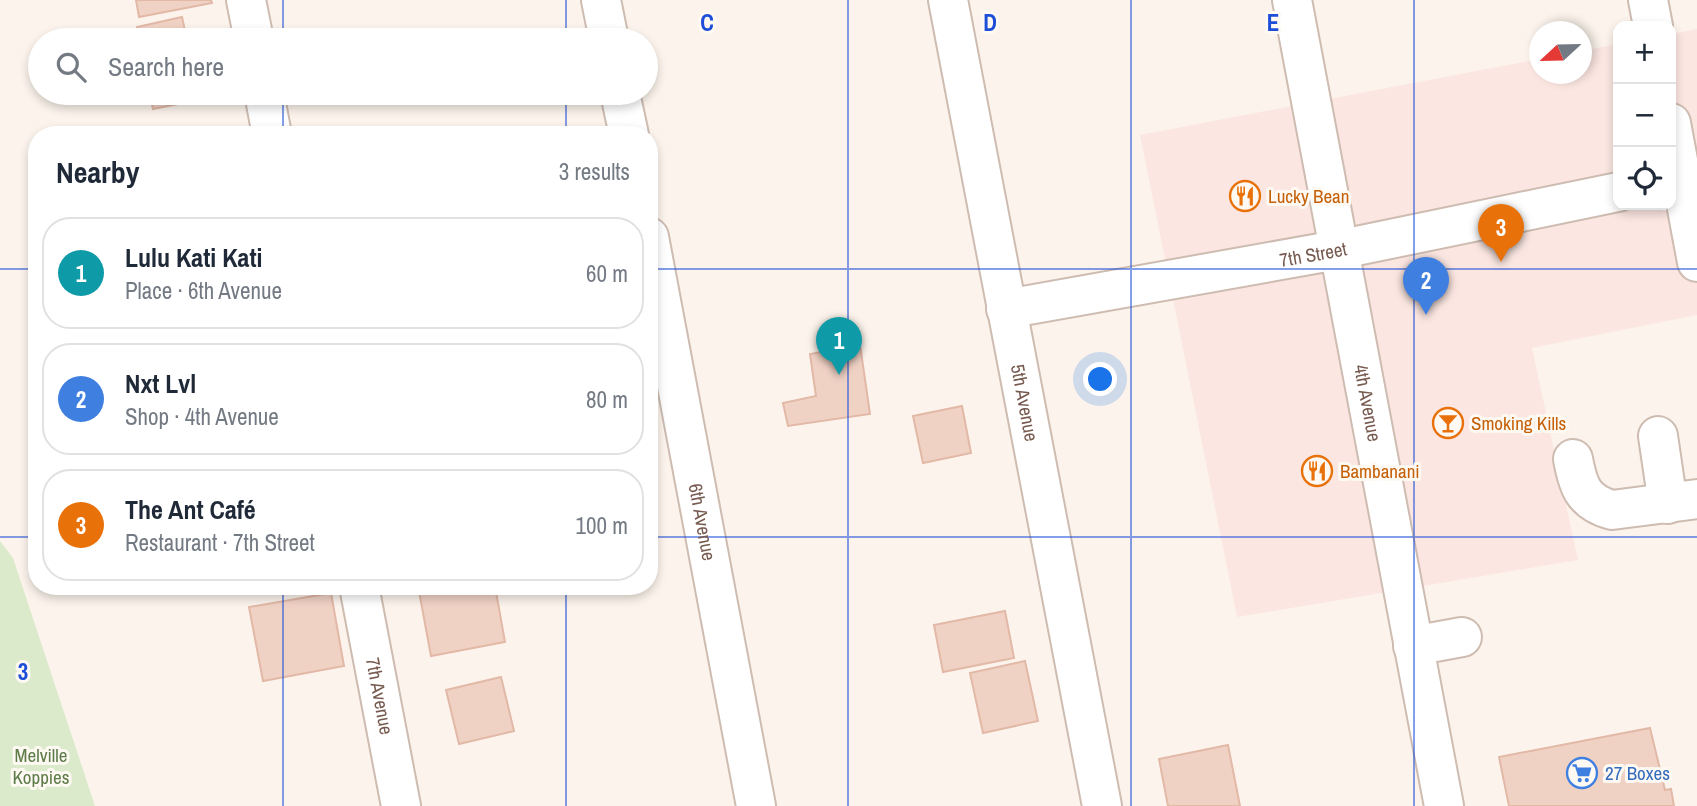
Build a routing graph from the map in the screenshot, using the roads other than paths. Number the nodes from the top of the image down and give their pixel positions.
1 (246, 0) edge
2 (601, 0) edge
3 (948, 0) edge
4 (1292, 0) edge
5 (1648, 0) edge
6 (1652, 21) edge
7 (252, 28) edge
8 (607, 28) edge
9 (266, 105) edge
10 (623, 105) edge
11 (270, 126) edge
12 (627, 126) edge
13 (1676, 146) edge
14 (1683, 179) edge
15 (1613, 193) edge
16 (1336, 250) junction
17 (1697, 262) edge
18 (1006, 309) junction
19 (658, 327) edge
20 (663, 377) edge
21 (1658, 436) dead end
22 (1573, 458) dead end
23 (1683, 501) edge
24 (361, 595) edge
25 (1462, 637) dead end
26 (1413, 646) junction
27 (401, 806) edge
28 (756, 806) edge
29 (1102, 806) edge
30 (1444, 806) edge

1 - 7 street
2 - 8 street
3 - 18 street, 5th Avenue
4 - 16 street, 4th Avenue
5 - 6 street
9 - 11 street
10 - 12 street
13 - 14 street
14 - 17 street
15 - 16 street, 7th Street
16 - 18 street, 7th Street
16 - 26 street, 4th Avenue
18 - 29 street, 5th Avenue
19 - 20 street, 6th Avenue
20 - 28 street, 6th Avenue
21 - 23 street
22 - 23 street
24 - 27 street, 7th Avenue
25 - 26 street
26 - 30 street, 4th Avenue

